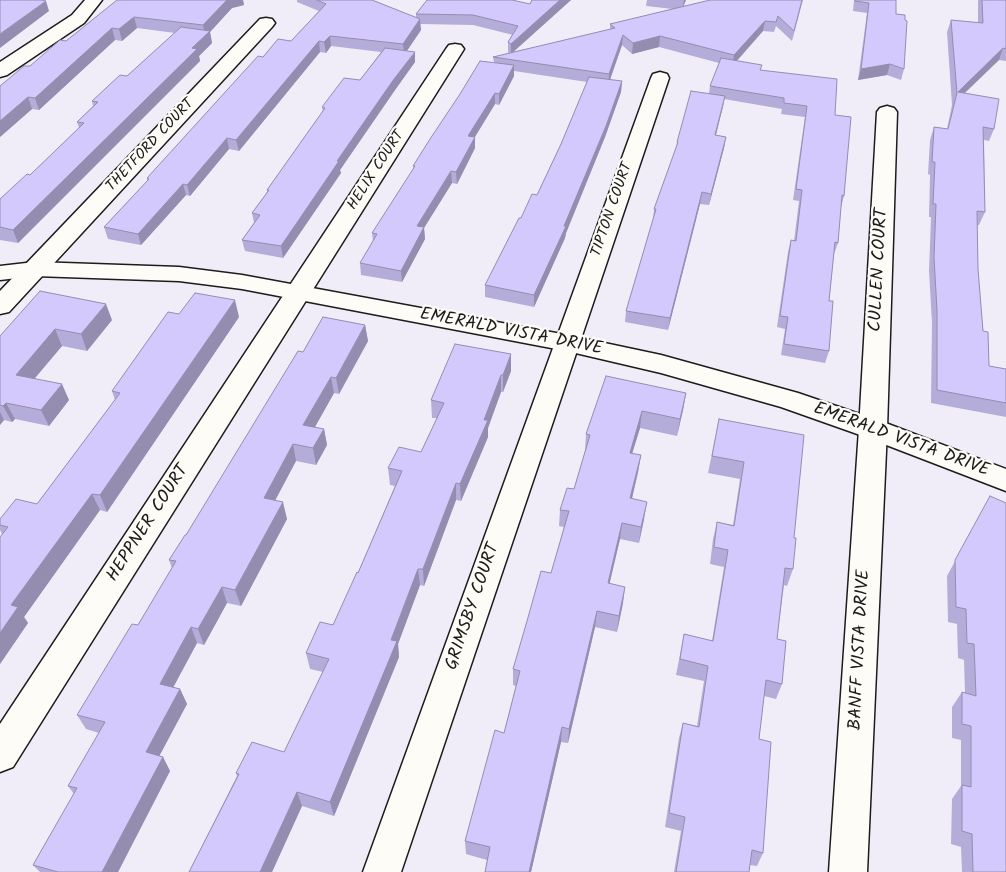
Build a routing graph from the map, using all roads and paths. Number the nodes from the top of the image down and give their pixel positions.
1 (94, 0) edge
2 (266, 23) dead end
3 (455, 49) dead end
4 (0, 71) edge
5 (660, 78) dead end
6 (887, 112) dead end
7 (35, 269) junction
8 (0, 273) edge
9 (298, 293) junction
10 (0, 306) edge
11 (567, 343) junction
12 (873, 429) junction
13 (1006, 480) edge
14 (0, 756) edge
15 (382, 872) edge
16 (848, 872) edge

1 - 4 street
2 - 7 street, THETFORD COURT
3 - 9 street, HELIX COURT
5 - 11 street, TIPTON COURT
6 - 12 street, CULLEN COURT
7 - 8 street, EMERALD VISTA DRIVE
7 - 9 street, EMERALD VISTA DRIVE
7 - 10 street, THETFORD COURT
9 - 11 street, EMERALD VISTA DRIVE
9 - 14 street, HEPPNER COURT
11 - 12 street, EMERALD VISTA DRIVE
11 - 15 street, GRIMSBY COURT
12 - 13 street, EMERALD VISTA DRIVE
12 - 16 street, BANFF VISTA DRIVE

